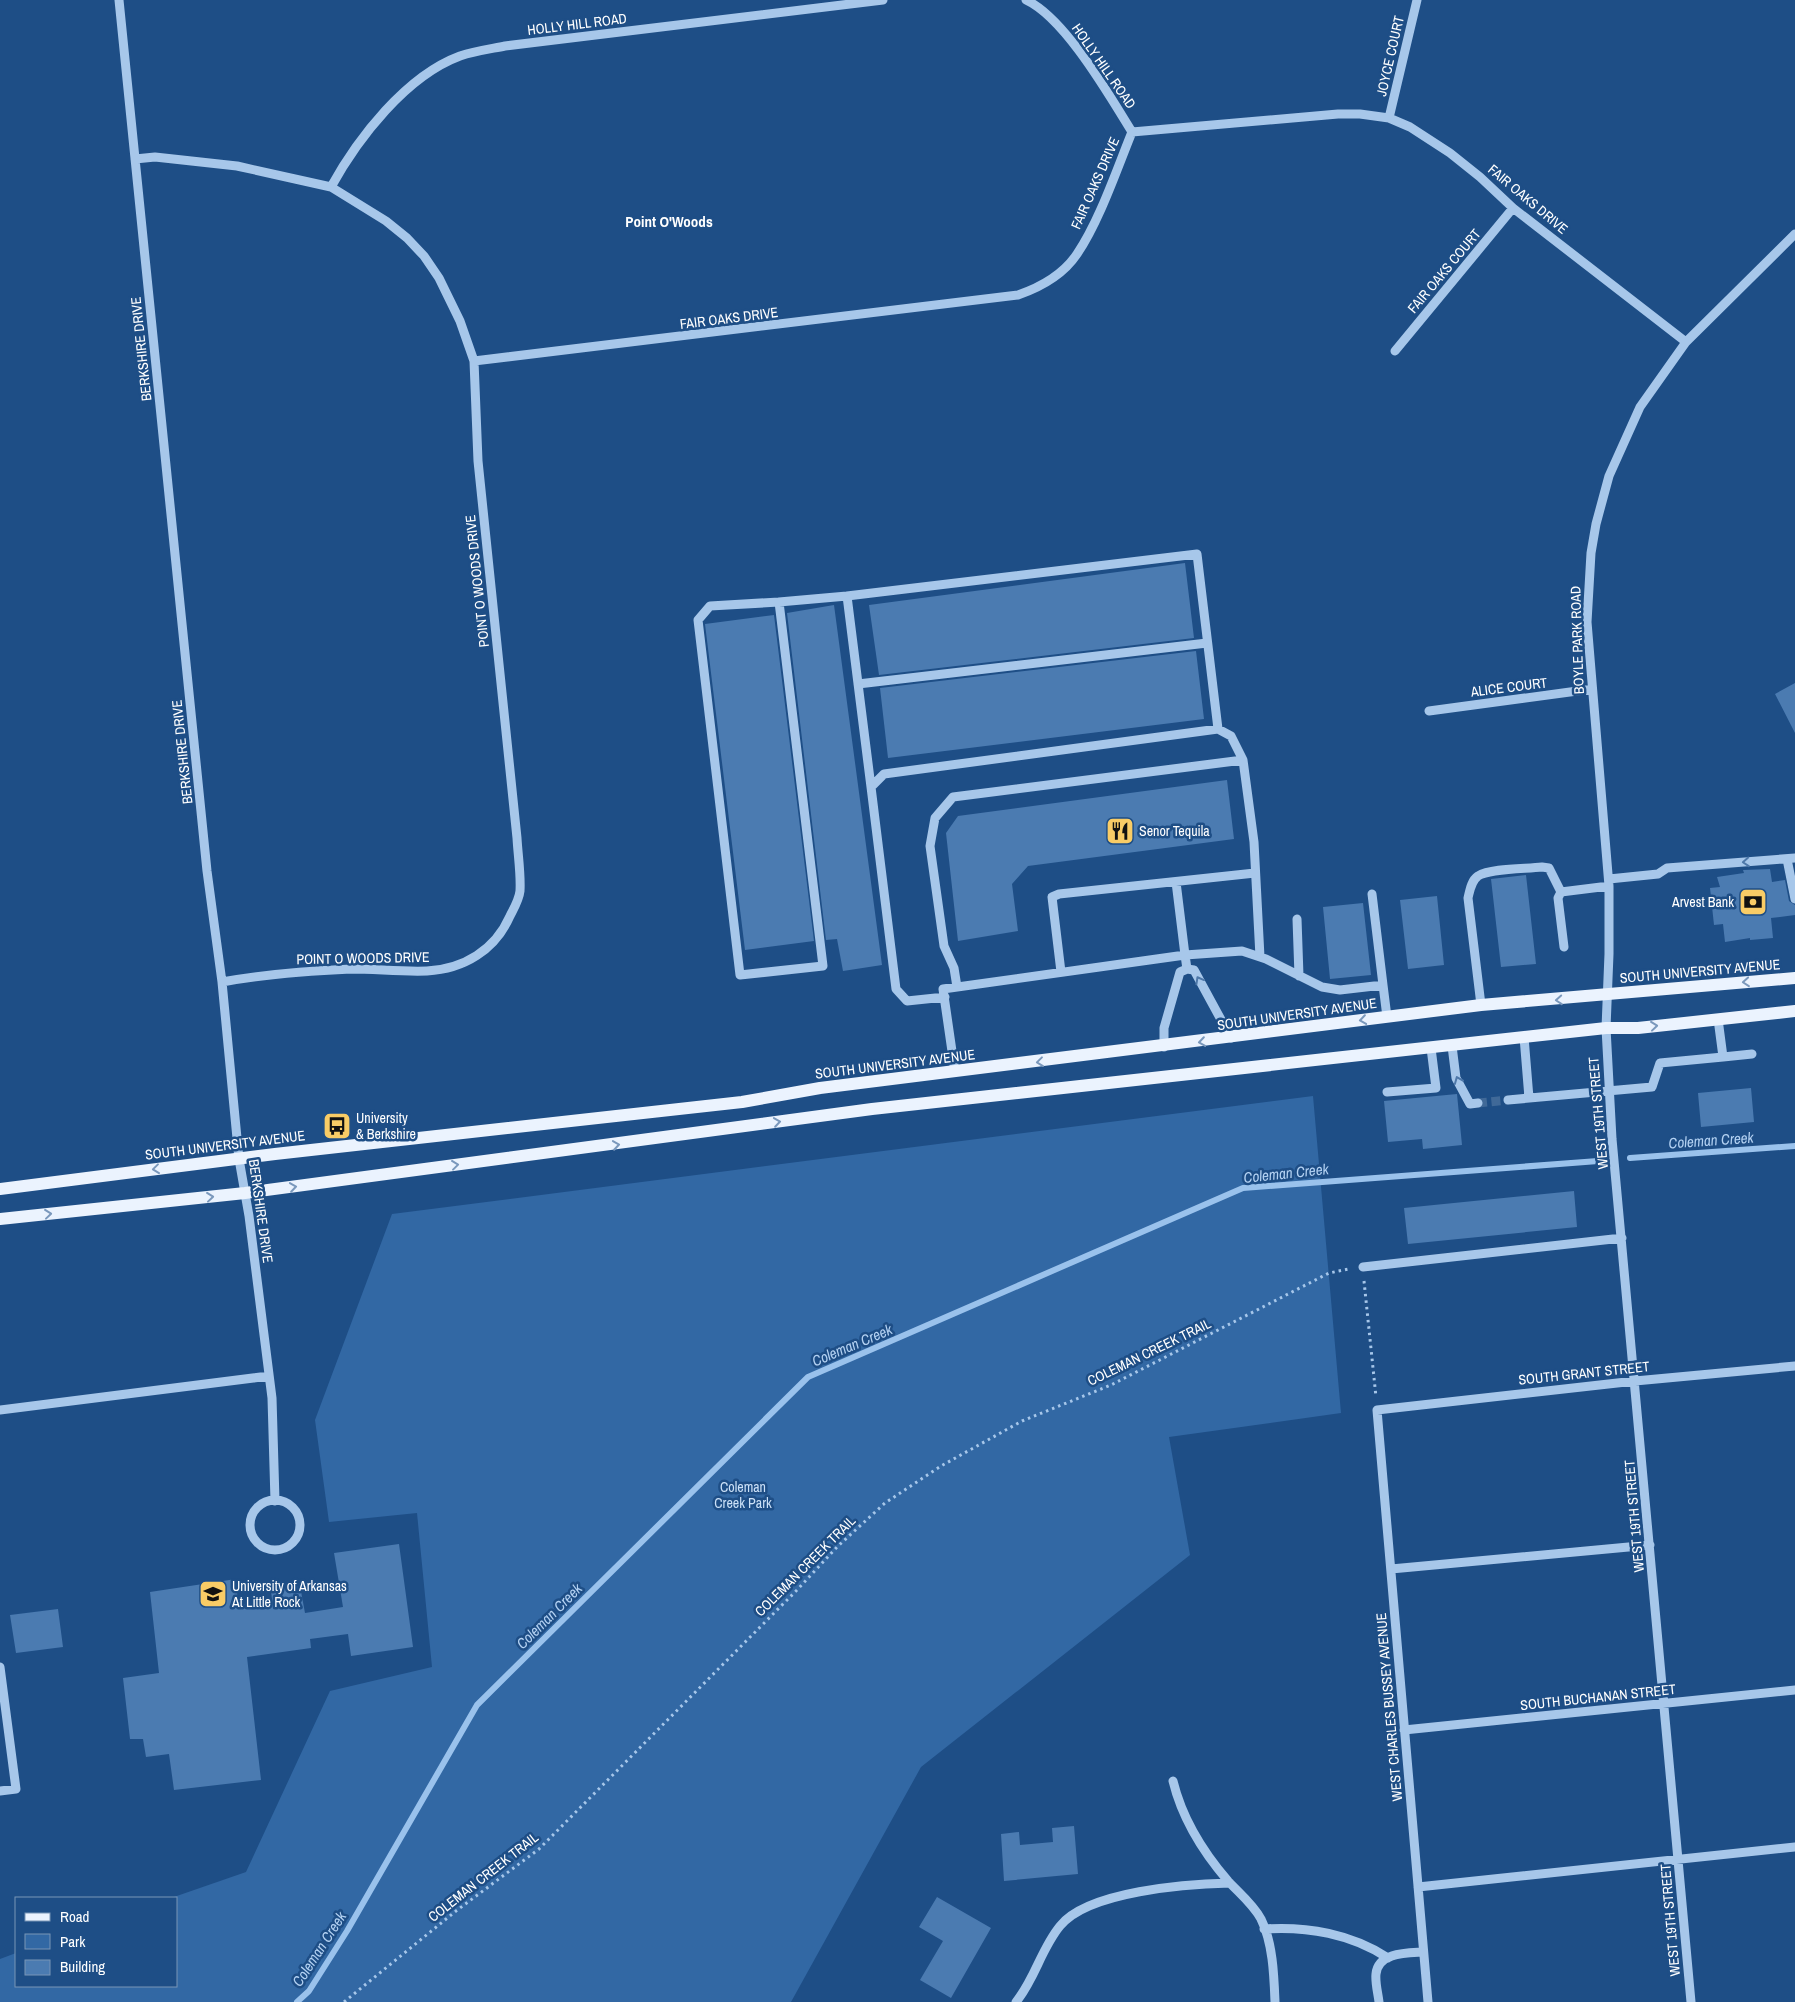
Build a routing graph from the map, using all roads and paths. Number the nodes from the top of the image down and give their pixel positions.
1 (119, 0) edge
2 (883, 0) edge
3 (1026, 0) edge
4 (1417, 0) edge
5 (1389, 118) junction
6 (1132, 132) junction
7 (135, 159) junction
8 (331, 187) junction
9 (1513, 208) junction
10 (1795, 234) edge
11 (1686, 342) junction
12 (1395, 351) dead end
13 (474, 361) junction
14 (847, 596) junction
15 (778, 602) junction
16 (1207, 643) junction
17 (858, 684) junction
18 (1592, 690) junction
19 (1429, 711) dead end
20 (1218, 729) junction
21 (1243, 760) junction
22 (871, 787) junction
23 (1791, 858) edge
24 (1255, 873) junction
25 (1793, 876) edge
26 (1176, 882) junction
27 (1609, 882) junction
28 (1794, 889) edge
29 (1561, 892) junction
30 (1372, 894) dead end
31 (1795, 899) edge
32 (1297, 919) dead end
33 (1564, 947) dead end
34 (1186, 955) junction
35 (1260, 958) junction
36 (1187, 969) junction
37 (1061, 972) junction
38 (1299, 976) junction
39 (1795, 978) edge
40 (222, 982) junction
41 (1382, 985) junction
42 (957, 987) junction
43 (1608, 994) junction
44 (944, 997) junction
45 (1481, 1005) junction
46 (1795, 1010) edge
47 (1387, 1017) junction
48 (1718, 1019) junction
49 (1606, 1028) junction
50 (1524, 1037) junction
51 (1232, 1038) junction
52 (1452, 1046) junction
53 (1164, 1047) junction
54 (1431, 1048) junction
55 (1752, 1054) dead end
56 (1723, 1057) junction
57 (955, 1072) junction
58 (1608, 1090) junction
59 (1387, 1092) dead end
60 (1529, 1098) junction
61 (1508, 1100) tunnel mouth
62 (1478, 1103) dead end
63 (239, 1159) junction
64 (0, 1189) edge
65 (245, 1193) junction
66 (0, 1219) edge
67 (1622, 1238) junction
68 (1363, 1267) junction
69 (1795, 1366) edge
70 (269, 1376) junction
71 (1635, 1381) junction
72 (0, 1410) edge
73 (1377, 1410) junction
74 (275, 1501) junction
75 (1650, 1545) junction
76 (1390, 1569) junction
77 (0, 1666) edge
78 (1795, 1690) edge
79 (1665, 1705) junction
80 (1404, 1730) junction
81 (1173, 1781) dead end
82 (0, 1791) edge
83 (1795, 1847) edge
84 (1678, 1860) junction
85 (1230, 1883) junction
86 (1418, 1886) junction
87 (1264, 1929) junction
88 (1423, 1952) junction
89 (1388, 1958) junction
90 (344, 2002) edge
91 (1016, 2002) edge
92 (1275, 2002) edge
93 (1379, 2002) edge
94 (1428, 2002) edge
95 (1691, 2002) edge

1 - 7 street, BERKSHIRE DRIVE
2 - 8 street, HOLLY HILL ROAD
3 - 6 street, HOLLY HILL ROAD
4 - 5 street, JOYCE COURT
5 - 6 street, FAIR OAKS DRIVE
5 - 9 street, FAIR OAKS DRIVE
6 - 13 street, FAIR OAKS DRIVE
7 - 8 street, POINT O WOODS DRIVE
7 - 40 street, BERKSHIRE DRIVE
8 - 13 street, POINT O WOODS DRIVE
9 - 11 street, FAIR OAKS DRIVE
9 - 12 street, FAIR OAKS COURT
10 - 11 street, BOYLE PARK ROAD
11 - 18 street, BOYLE PARK ROAD
13 - 40 street, POINT O WOODS DRIVE
14 - 15 street
14 - 16 street
14 - 17 street
15 - 15 street
16 - 17 street
16 - 20 street
17 - 22 street
18 - 19 street, ALICE COURT
18 - 27 street, BOYLE PARK ROAD
20 - 21 street
20 - 22 street
21 - 24 street
21 - 42 street
22 - 44 street
23 - 25 street
23 -> 27 street
24 - 26 street
24 - 35 street
25 - 28 street
26 - 34 street
26 - 37 street
27 - 29 street
27 - 43 street, BOYLE PARK ROAD
28 - 31 street
29 - 33 street
29 - 45 street
30 - 41 street
32 - 38 street
34 - 35 street
34 - 36 street
34 - 37 street
35 - 38 street
51 -> 36 street
36 - 53 street
37 - 42 street
38 - 41 street
39 -> 43 main road, SOUTH UNIVERSITY AVENUE
40 - 63 street, BERKSHIRE DRIVE
41 - 47 street
42 - 44 street
43 -> 45 main road, SOUTH UNIVERSITY AVENUE
43 - 49 street, WEST 19TH STREET
44 - 57 street
45 - 47 main road, SOUTH UNIVERSITY AVENUE
46 - 48 main road
47 -> 51 main road, SOUTH UNIVERSITY AVENUE
49 -> 48 main road
48 - 56 street
49 - 50 main road
49 - 58 street, WEST 19TH STREET
50 - 52 main road
50 - 60 street
51 -> 53 main road, SOUTH UNIVERSITY AVENUE
52 - 54 main road
62 -> 52 street
53 -> 57 main road, SOUTH UNIVERSITY AVENUE
54 - 59 street
65 -> 54 main road
55 - 56 street
56 - 58 street
57 - 63 main road, SOUTH UNIVERSITY AVENUE
58 - 60 street
58 - 67 street, WEST 19TH STREET
60 - 61 street
63 -> 64 main road, SOUTH UNIVERSITY AVENUE
63 - 65 street, BERKSHIRE DRIVE
66 -> 65 main road
65 - 70 street, BERKSHIRE DRIVE
67 - 68 street
67 - 71 street, WEST 19TH STREET
68 - 73 path
68 - 90 path, COLEMAN CREEK TRAIL
69 - 71 street, SOUTH GRANT STREET
70 - 72 street
70 - 74 street, BERKSHIRE DRIVE
71 - 73 street, SOUTH GRANT STREET
71 - 75 street, WEST 19TH STREET
73 - 76 street, WEST CHARLES BUSSEY AVENUE
74 - 74 street
75 - 76 street
75 - 79 street, WEST 19TH STREET
76 - 80 street, WEST CHARLES BUSSEY AVENUE
77 - 82 street
78 - 79 street, SOUTH BUCHANAN STREET
79 - 80 street, SOUTH BUCHANAN STREET
79 - 84 street, WEST 19TH STREET
80 - 86 street, WEST CHARLES BUSSEY AVENUE
81 - 85 street
83 - 84 street
84 - 86 street
84 - 95 street, WEST 19TH STREET
85 - 87 street
85 - 91 street
86 - 88 street, WEST CHARLES BUSSEY AVENUE
87 - 89 street
87 - 92 street
88 - 89 street
88 - 94 street, WEST CHARLES BUSSEY AVENUE
89 - 93 street

